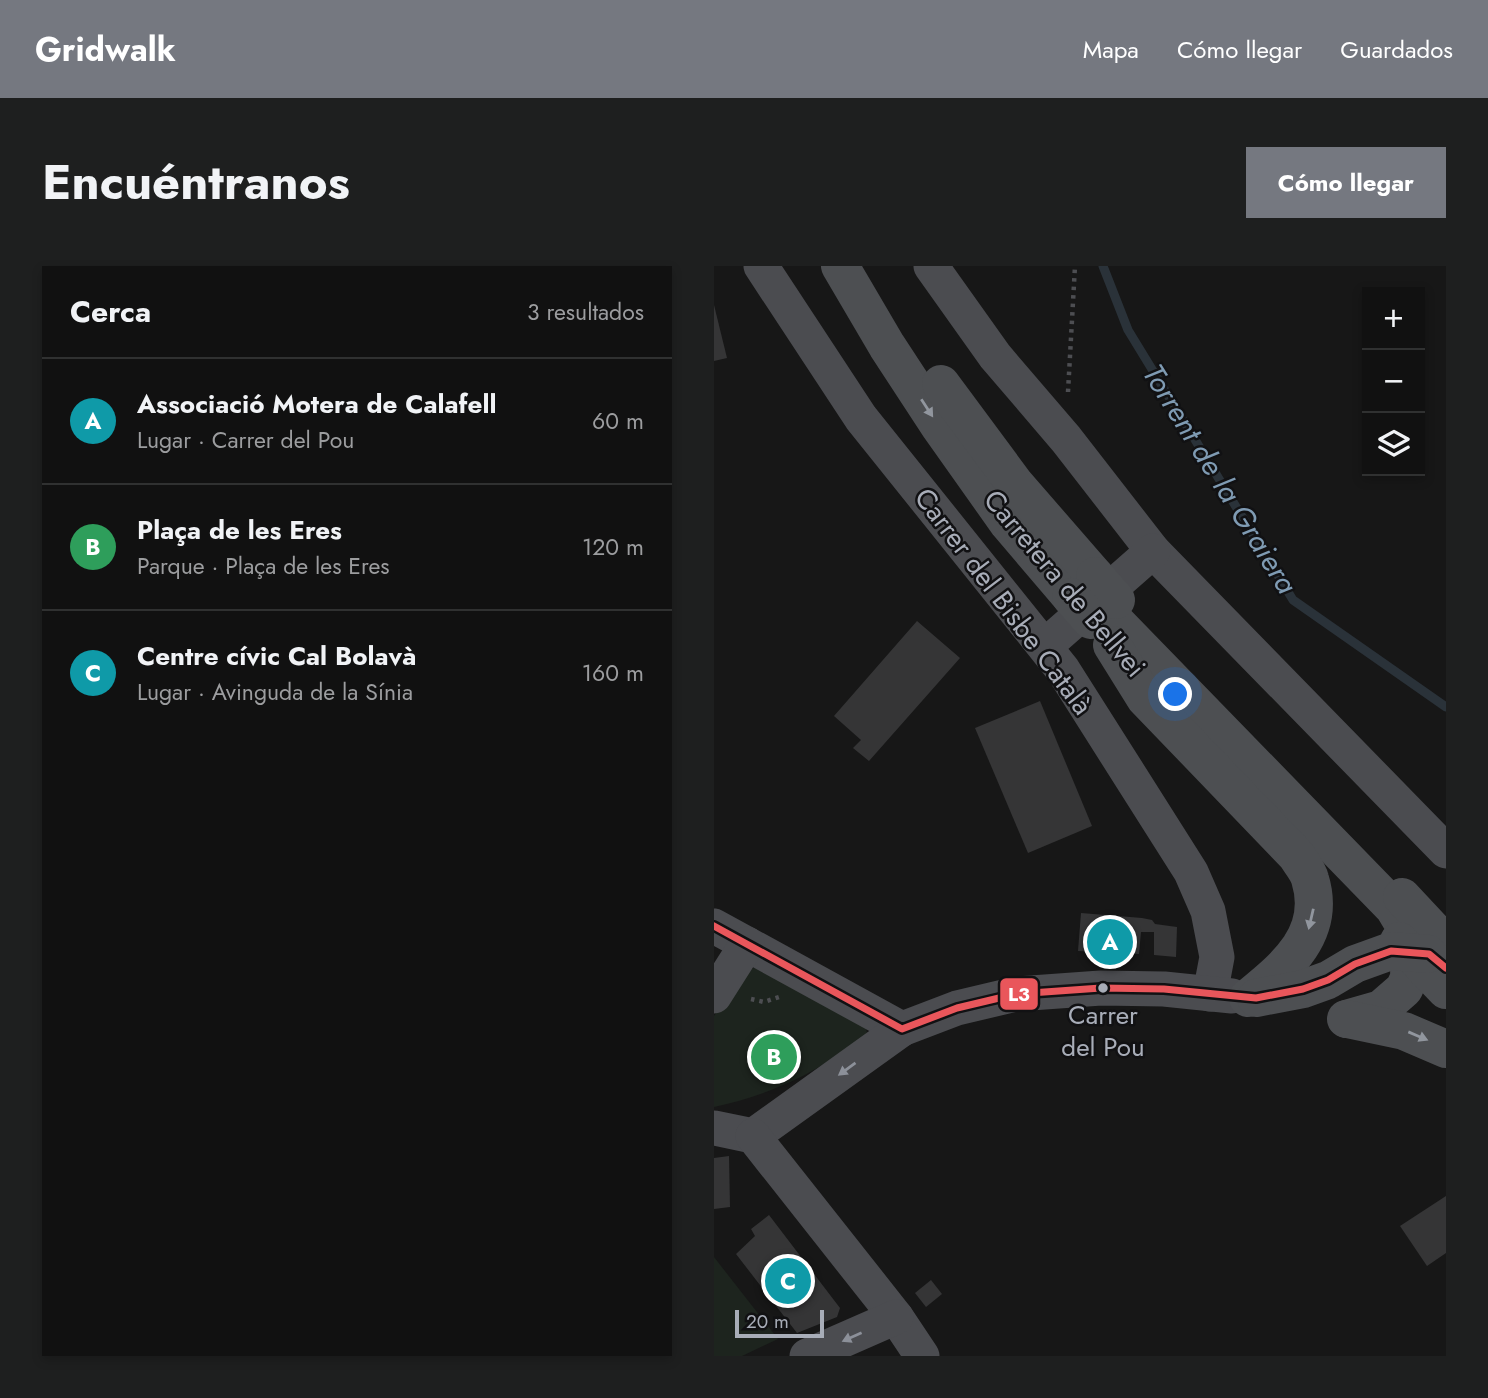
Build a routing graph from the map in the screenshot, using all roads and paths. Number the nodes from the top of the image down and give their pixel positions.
1 (761, 266) edge
2 (840, 266) edge
3 (859, 266) edge
4 (931, 266) edge
5 (1074, 266) edge
6 (1066, 439) junction
7 (1153, 551) junction
8 (1096, 605) junction
9 (1045, 646) junction
10 (1446, 851) edge
11 (714, 926) edge
12 (747, 944) junction
13 (1446, 944) edge
14 (1409, 952) junction
15 (1446, 968) edge
16 (1446, 990) edge
17 (1210, 994) junction
18 (714, 996) edge
19 (782, 997) dead end
20 (1252, 998) junction
21 (749, 999) dead end
22 (1346, 1018) junction
23 (902, 1030) junction
24 (1446, 1049) edge
25 (714, 1128) edge
26 (754, 1136) junction
27 (896, 1317) junction
28 (807, 1356) edge
29 (922, 1356) edge

1 - 9 street, Carrer del Bisbe Català
2 -> 8 main road, Carretera de Bellvei
3 - 8 main road, Carretera de Bellvei
4 - 6 street
5 - 6 path
6 - 7 street
7 - 9 street
7 - 10 street
8 - 13 main road, Carretera de Bellvei
8 - 14 main road
8 -> 20 main road
9 - 17 street, Carrer del Bisbe Català
11 - 12 street
12 - 18 street
12 - 23 street
14 - 15 main road
14 - 16 main road
14 - 20 main road
14 - 22 main road
17 - 20 street
17 - 23 street
19 - 21 path
20 - 22 main road
22 -> 24 main road
23 -> 26 street
25 - 26 street
26 - 27 street
27 -> 28 street
27 - 29 street

